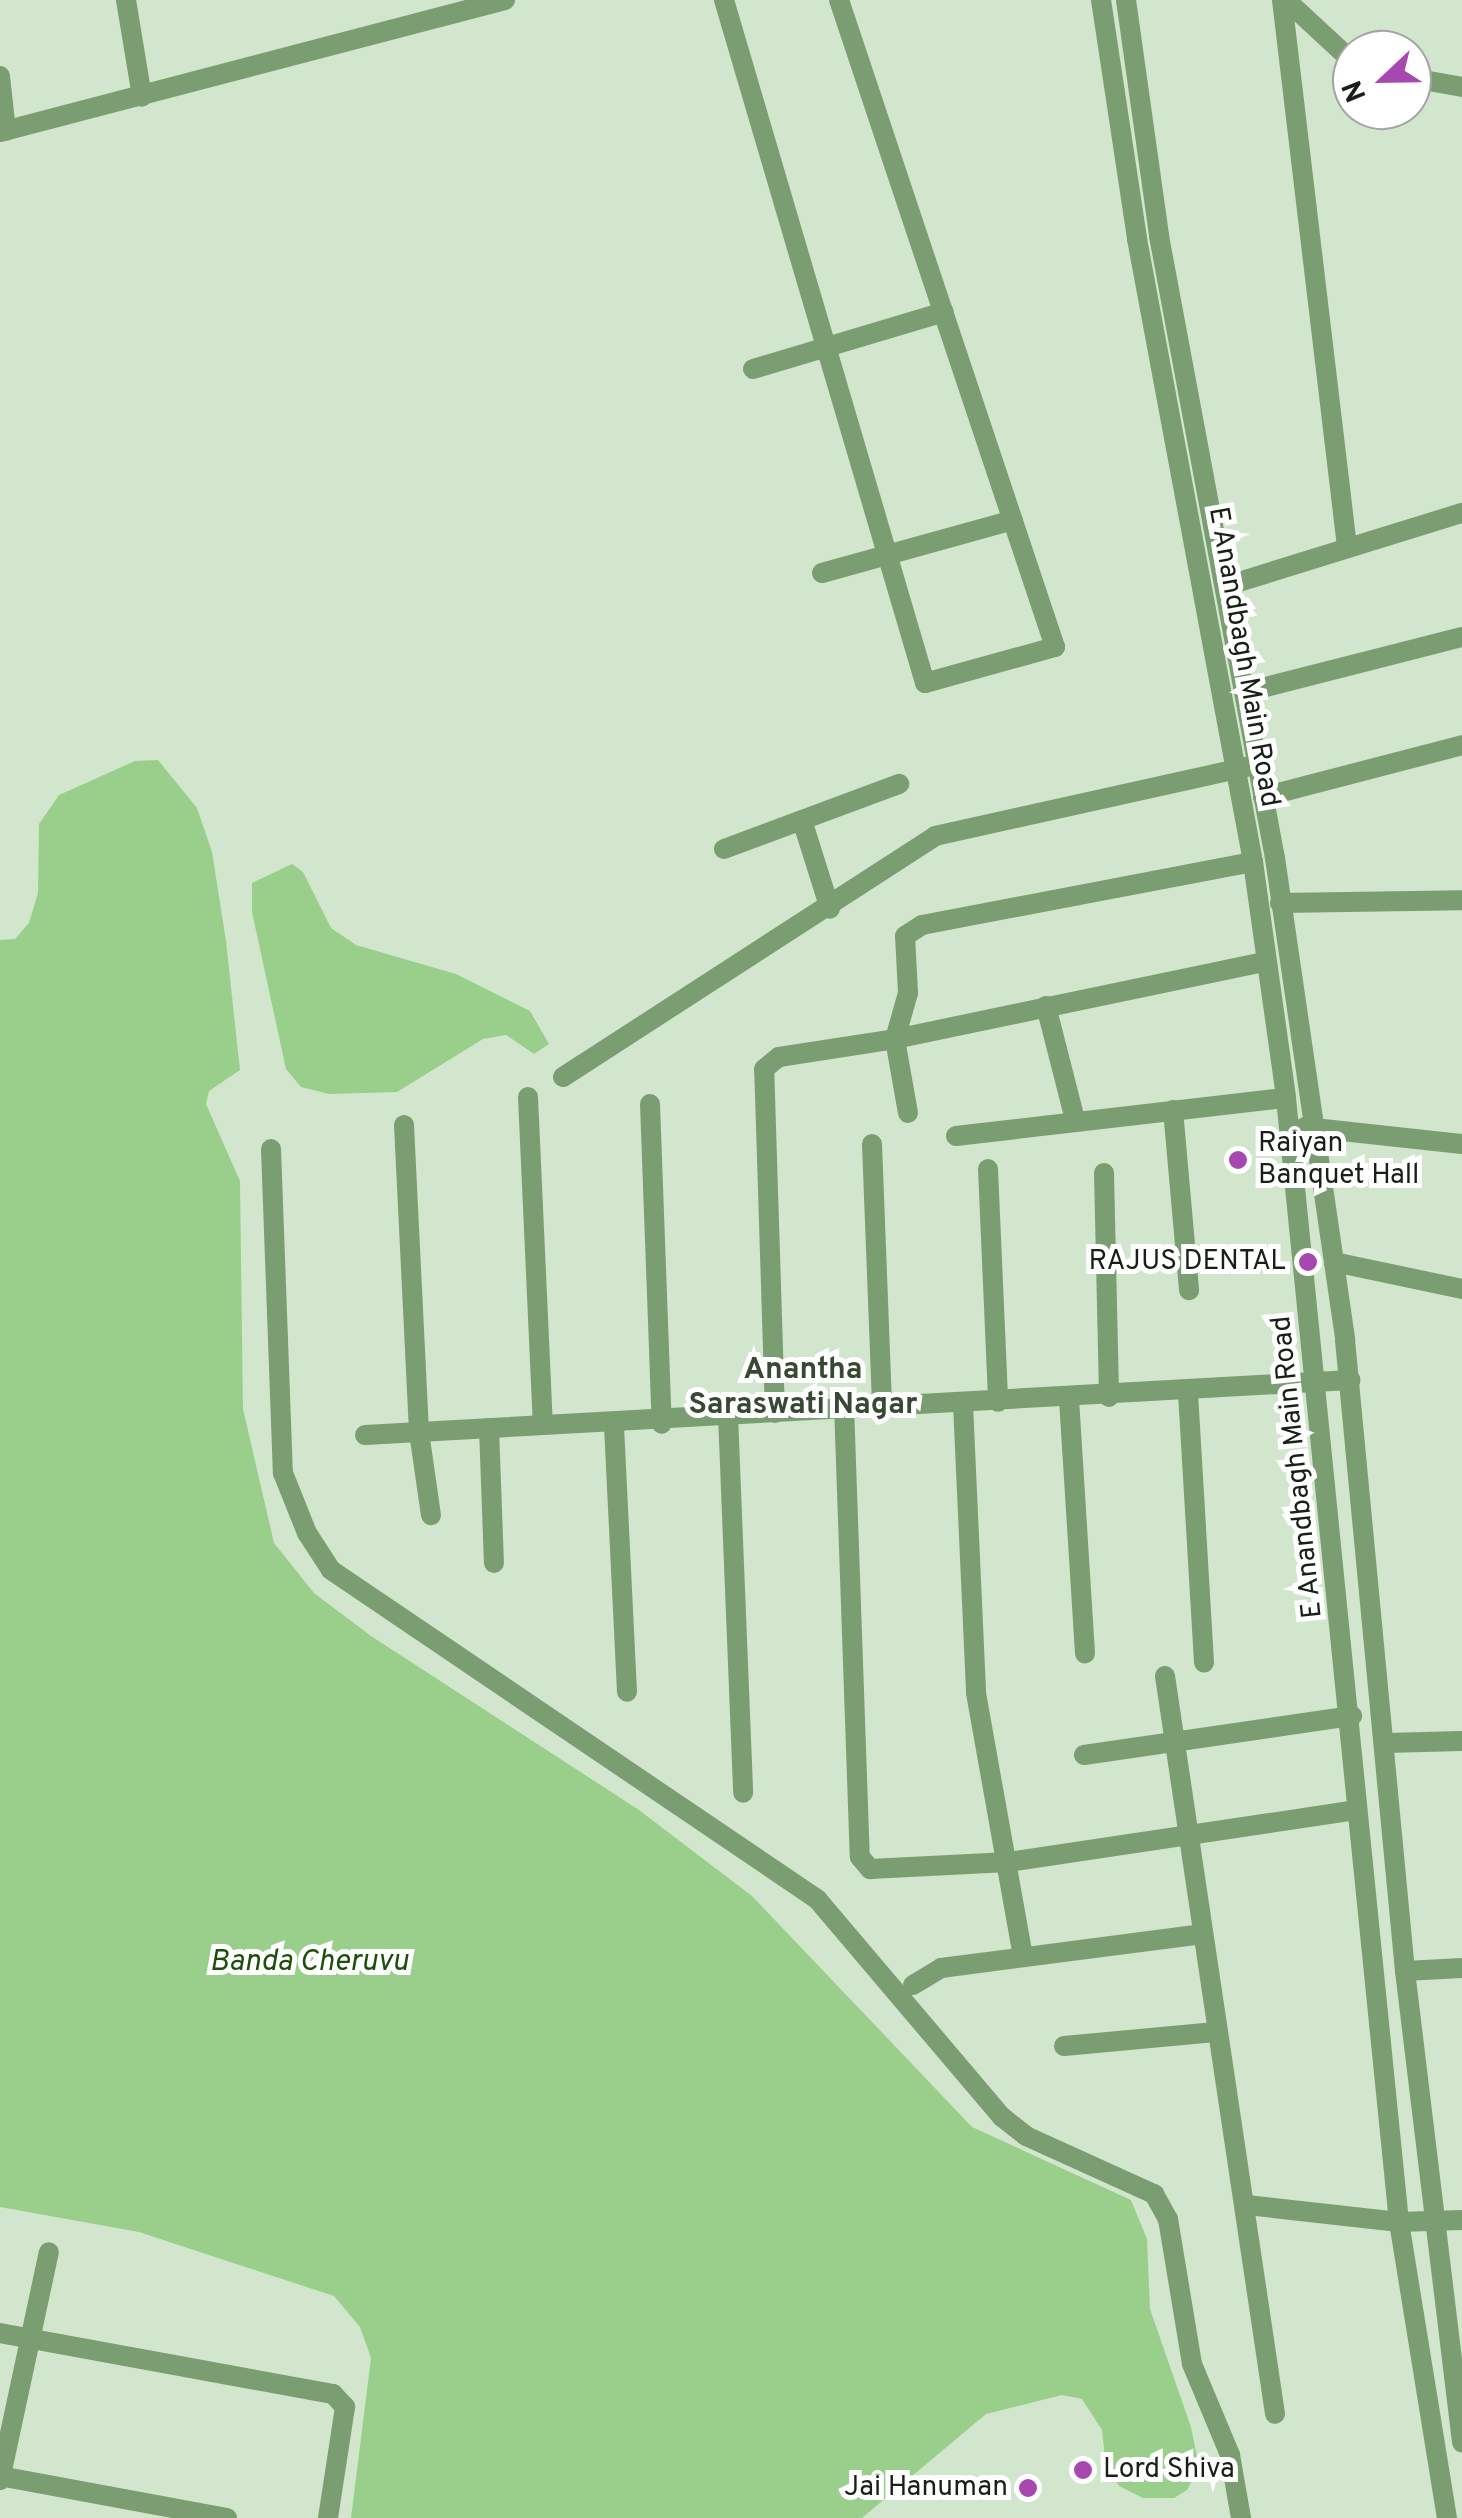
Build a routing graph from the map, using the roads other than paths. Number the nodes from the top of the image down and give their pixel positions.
1 (126, 0) edge
2 (505, 0) edge
3 (724, 0) edge
4 (839, 0) edge
5 (1101, 0) edge
6 (1126, 0) edge
7 (1284, 0) edge
8 (460, 6) edge
9 (1332, 42) edge
10 (0, 76) edge
11 (1432, 81) edge
12 (1462, 86) edge
13 (142, 98) junction
14 (3, 131) edge
15 (944, 312) junction
16 (826, 346) junction
17 (753, 369) dead end
18 (1462, 513) edge
19 (1013, 520) junction
20 (1347, 547) junction
21 (887, 556) junction
22 (822, 573) dead end
23 (1229, 586) junction
24 (1462, 638) edge
25 (1246, 692) junction
26 (1462, 745) edge
27 (1246, 768) junction
28 (899, 784) dead end
29 (1263, 797) junction
30 (802, 820) junction
31 (724, 849) dead end
32 (1252, 862) junction
33 (1462, 900) edge
34 (1280, 903) junction
35 (830, 909) junction
36 (1265, 962) junction
37 (1046, 1006) junction
38 (895, 1039) junction
39 (563, 1077) dead end
40 (528, 1097) dead end
41 (1286, 1098) junction
42 (650, 1104) dead end
43 (1173, 1110) junction
44 (908, 1112) dead end
45 (1075, 1120) junction
46 (404, 1125) dead end
47 (1315, 1127) junction
48 (1290, 1129) junction
49 (956, 1136) dead end
50 (872, 1144) dead end
51 (1462, 1144) edge
52 (271, 1149) dead end
53 (988, 1169) dead end
54 (1104, 1172) dead end
55 (1334, 1262) junction
56 (1462, 1289) edge
57 (1189, 1290) dead end
58 (1350, 1380) junction
59 (1317, 1384) junction
60 (1188, 1392) junction
61 (1109, 1397) junction
62 (1069, 1399) junction
63 (998, 1402) junction
64 (882, 1403) junction
65 (963, 1404) junction
66 (844, 1405) junction
67 (776, 1412) junction
68 (728, 1415) junction
69 (662, 1424) junction
70 (543, 1425) junction
71 (614, 1426) junction
72 (488, 1428) junction
73 (420, 1432) junction
74 (365, 1435) dead end
75 (431, 1515) dead end
76 (494, 1563) dead end
77 (1085, 1653) dead end
78 (1204, 1663) dead end
79 (1164, 1676) dead end
80 (627, 1692) dead end
81 (1352, 1716) junction
82 (1174, 1740) junction
83 (1462, 1741) edge
84 (1386, 1744) junction
85 (1084, 1754) dead end
86 (743, 1792) dead end
87 (1357, 1810) junction
88 (1189, 1840) junction
89 (1008, 1862) junction
90 (1203, 1934) junction
91 (1023, 1956) junction
92 (1462, 1968) edge
93 (1405, 1971) junction
94 (913, 1984) dead end
95 (1215, 2032) junction
96 (1064, 2046) dead end
97 (1247, 2205) junction
98 (1432, 2220) junction
99 (1462, 2220) edge
100 (1400, 2222) junction
101 (49, 2252) dead end
102 (0, 2333) edge
103 (30, 2340) junction
104 (1459, 2406) edge
105 (1275, 2414) dead end
106 (1462, 2443) edge
107 (0, 2478) edge
108 (227, 2518) edge
109 (328, 2518) edge
110 (1241, 2518) edge
111 (1447, 2518) edge

1 - 13 street
2 - 8 street
3 - 16 street
4 - 15 street
5 - 27 street, E Anandbagh Main Road
6 - 23 street, E Anandbagh Main Road
7 - 9 street
7 - 20 street
8 - 13 street
10 - 14 street
11 - 12 street
13 - 14 street
15 - 16 street
15 - 19 street
16 - 17 street
16 - 21 street
18 - 20 street
19 - 21 street
19 - 21 street
20 - 23 street
21 - 22 street
23 - 25 street, E Anandbagh Main Road
24 - 25 street
25 - 27 street, E Anandbagh Main Road
26 - 29 street
27 - 29 street, E Anandbagh Main Road
27 - 32 street, E Anandbagh Main Road
27 - 35 street
28 - 30 street
29 - 34 street, E Anandbagh Main Road
30 - 31 street
30 - 35 street
32 - 36 street, E Anandbagh Main Road
32 - 38 street
33 - 34 street
34 - 47 street, E Anandbagh Main Road
35 - 39 street
36 - 37 street
36 - 41 street, E Anandbagh Main Road
37 - 38 street
37 - 45 street
38 - 44 street
38 - 67 street
40 - 70 street
41 - 43 street
41 - 48 street, E Anandbagh Main Road
42 - 69 street
43 - 45 street
43 - 57 street
45 - 49 street
46 - 73 street
47 - 48 street
47 - 51 street
47 - 55 street, E Anandbagh Main Road
48 - 59 street, E Anandbagh Main Road
50 - 64 street
52 - 110 street
53 - 63 street
54 - 61 street
55 - 56 street
55 - 58 street, E Anandbagh Main Road
58 - 59 street
58 - 84 street, E Anandbagh Main Road
59 - 60 street
59 - 81 street, E Anandbagh Main Road
60 - 61 street
60 - 78 street
61 - 62 street
62 - 63 street
62 - 77 street
63 - 65 street
64 - 65 street
64 - 66 street
65 - 89 street
66 - 67 street
66 - 89 street
67 - 68 street
68 - 69 street
68 - 86 street
69 - 71 street
70 - 71 street
70 - 72 street
71 - 80 street
72 - 73 street
72 - 76 street
73 - 74 street
73 - 75 street
79 - 82 street
81 - 82 street
81 - 87 street, E Anandbagh Main Road
82 - 85 street
82 - 88 street
83 - 84 street
84 - 93 street, E Anandbagh Main Road
87 - 88 street
87 - 100 street, E Anandbagh Main Road
88 - 89 street
88 - 90 street
89 - 91 street
90 - 91 street
90 - 95 street
91 - 94 street
92 - 93 street
93 - 98 street, E Anandbagh Main Road
95 - 96 street
95 - 97 street
97 - 100 street
97 - 105 street
98 - 99 street
98 - 100 street
98 - 104 street, E Anandbagh Main Road
100 - 111 street, E Anandbagh Main Road
101 - 103 street
102 - 103 street
103 - 107 street
103 - 109 street
104 - 106 street, E Anandbagh Main Road
107 - 108 street

